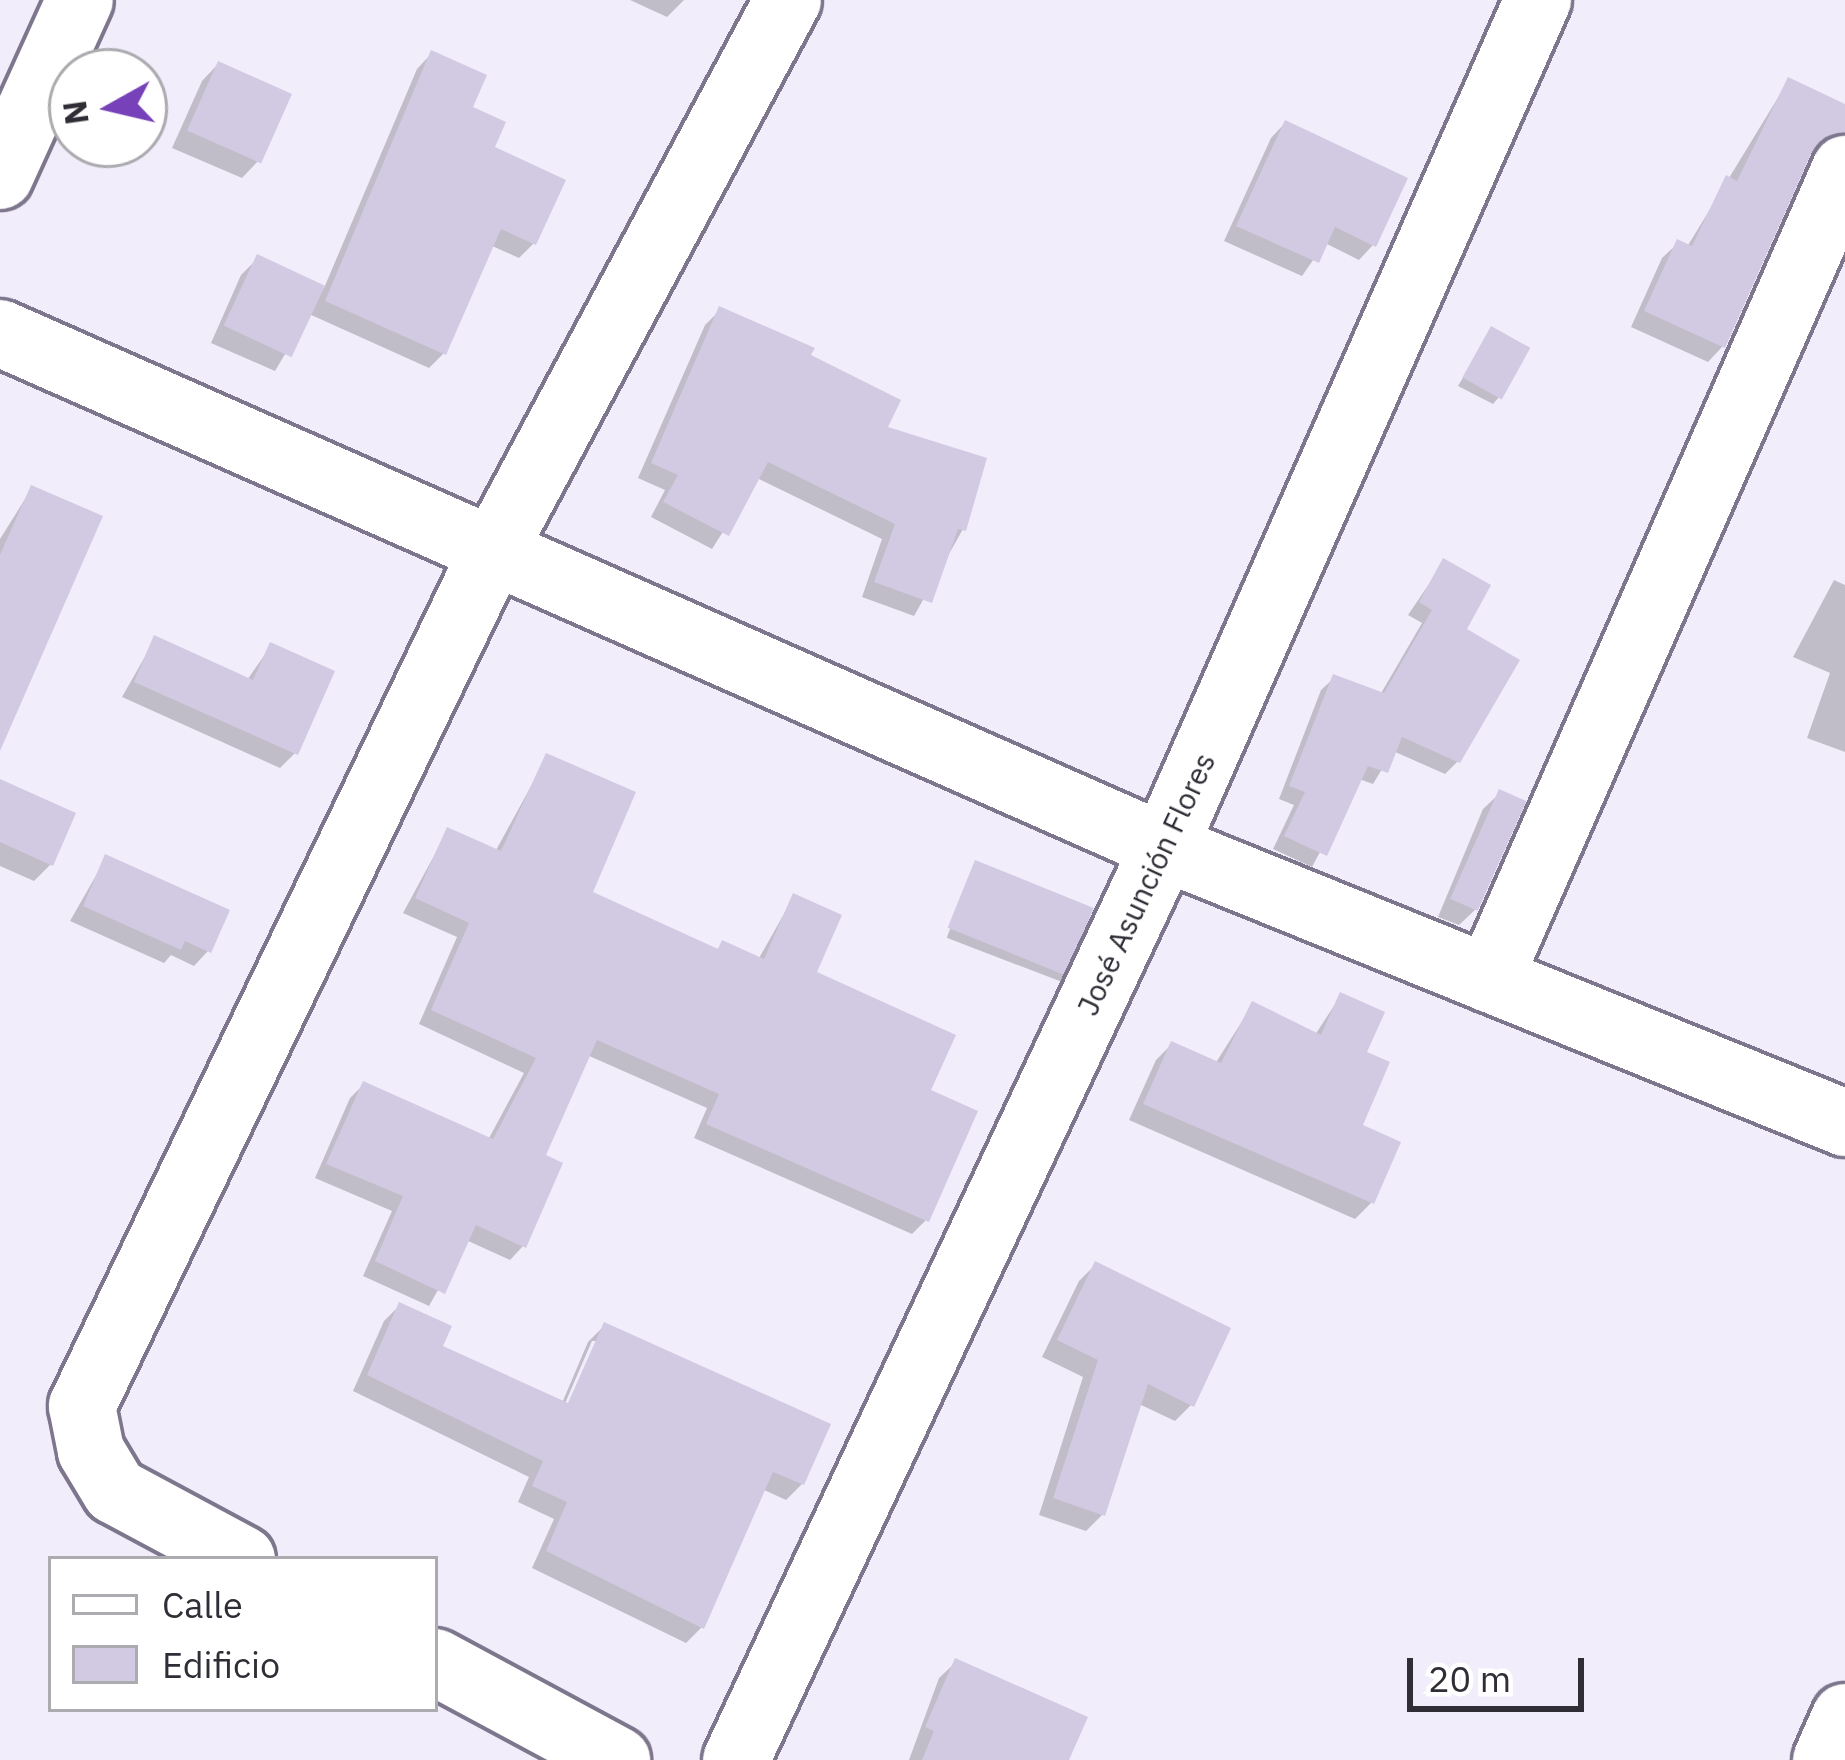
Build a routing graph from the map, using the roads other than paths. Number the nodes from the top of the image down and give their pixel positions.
1 (80, 0) edge
2 (788, 0) edge
3 (1538, 0) edge
4 (1845, 169) edge
5 (0, 176) edge
6 (0, 334) edge
7 (493, 551) junction
8 (1165, 847) junction
9 (1490, 979) junction
10 (1845, 1123) edge
11 (236, 1556) edge
12 (438, 1664) edge
13 (1845, 1717) edge
14 (617, 1760) edge
15 (736, 1760) edge
16 (1826, 1760) edge

1 - 5 street
2 - 7 street
3 - 8 street, José Asunción Flores
4 - 9 street
6 - 7 street
7 - 8 street
7 - 11 street
8 - 9 street
8 - 15 street, José Asunción Flores
9 - 10 street
12 - 14 street
13 - 16 street

